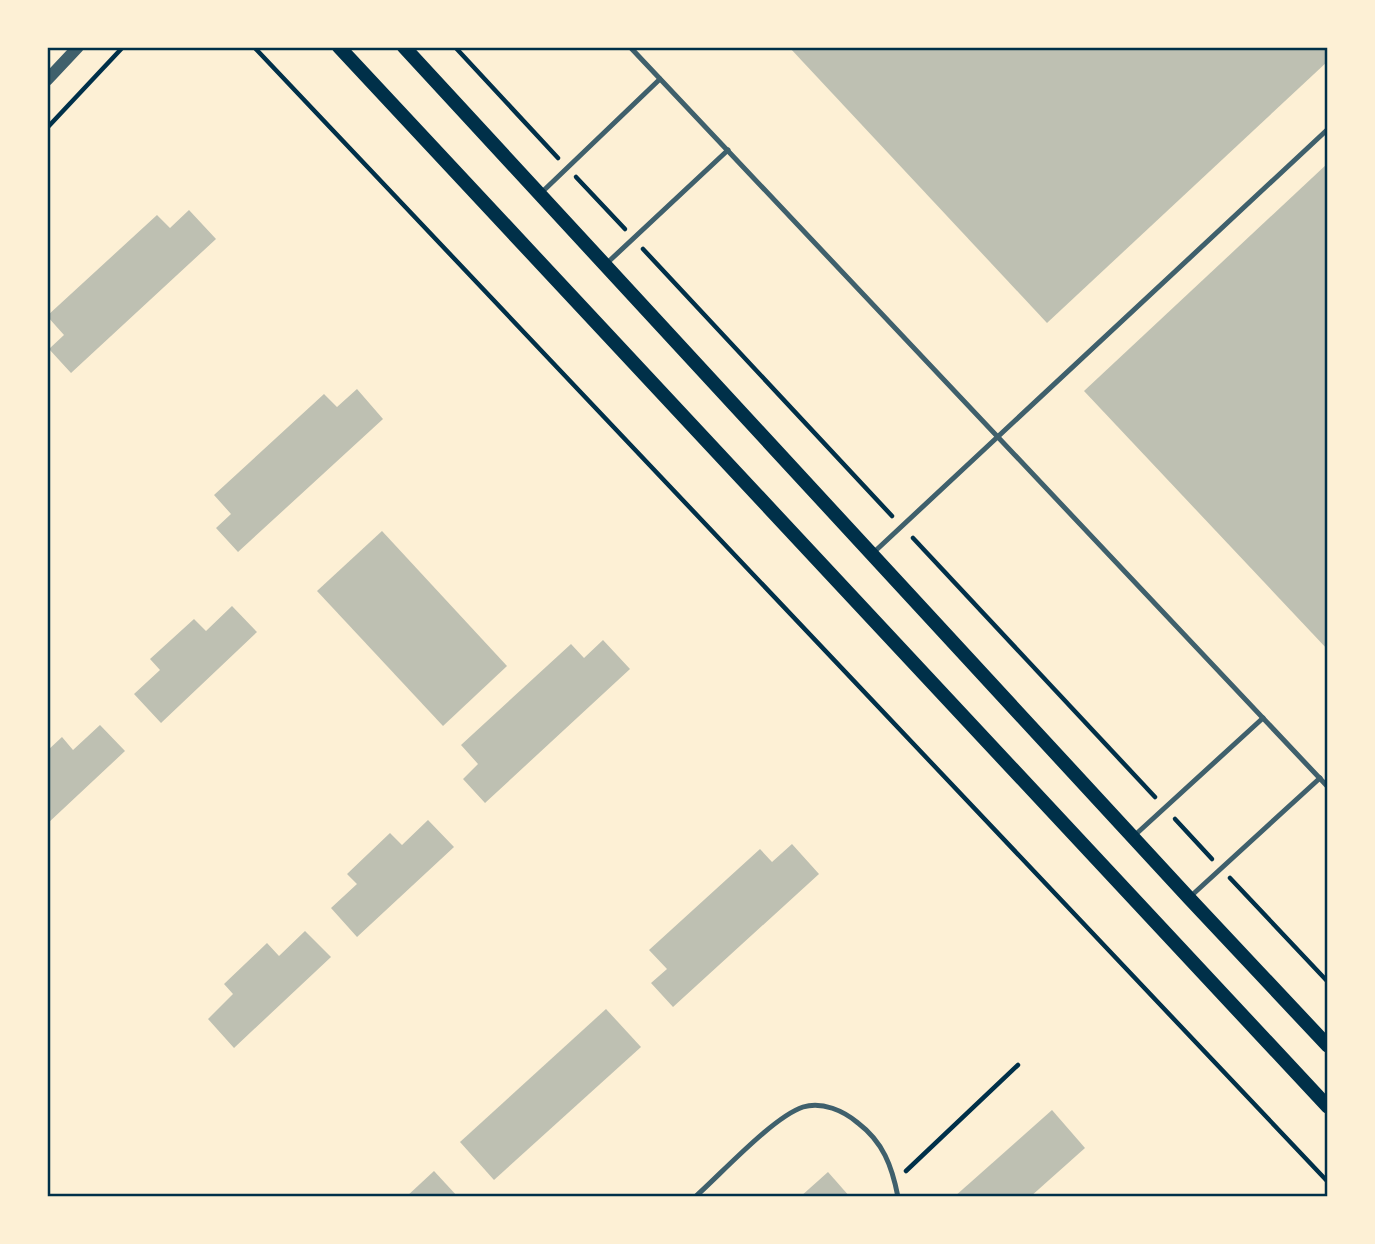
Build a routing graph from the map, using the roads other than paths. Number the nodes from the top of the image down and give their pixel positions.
1 (78, 47) edge
2 (340, 47) edge
3 (404, 47) edge
4 (630, 47) edge
5 (660, 79) junction
6 (47, 80) edge
7 (1328, 129) edge
8 (728, 150) junction
9 (540, 194) junction
10 (606, 264) junction
11 (998, 438) junction
12 (872, 554) junction
13 (1263, 718) junction
14 (1320, 778) junction
15 (1328, 787) edge
16 (1133, 838) junction
17 (1189, 898) junction
18 (1328, 1046) edge
19 (1328, 1107) edge
20 (695, 1197) edge
21 (898, 1197) edge

1 - 6 street
2 - 19 main road
3 - 9 main road
4 - 5 lane
5 - 8 lane
5 - 9 lane
7 - 11 lane
8 - 10 lane
8 - 11 lane
9 - 10 main road
10 - 12 main road
11 - 12 lane
11 - 13 lane
12 - 16 main road
13 - 14 lane
13 - 16 lane
14 - 15 lane
14 - 17 lane
16 - 17 main road
17 - 18 main road
20 - 21 lane

